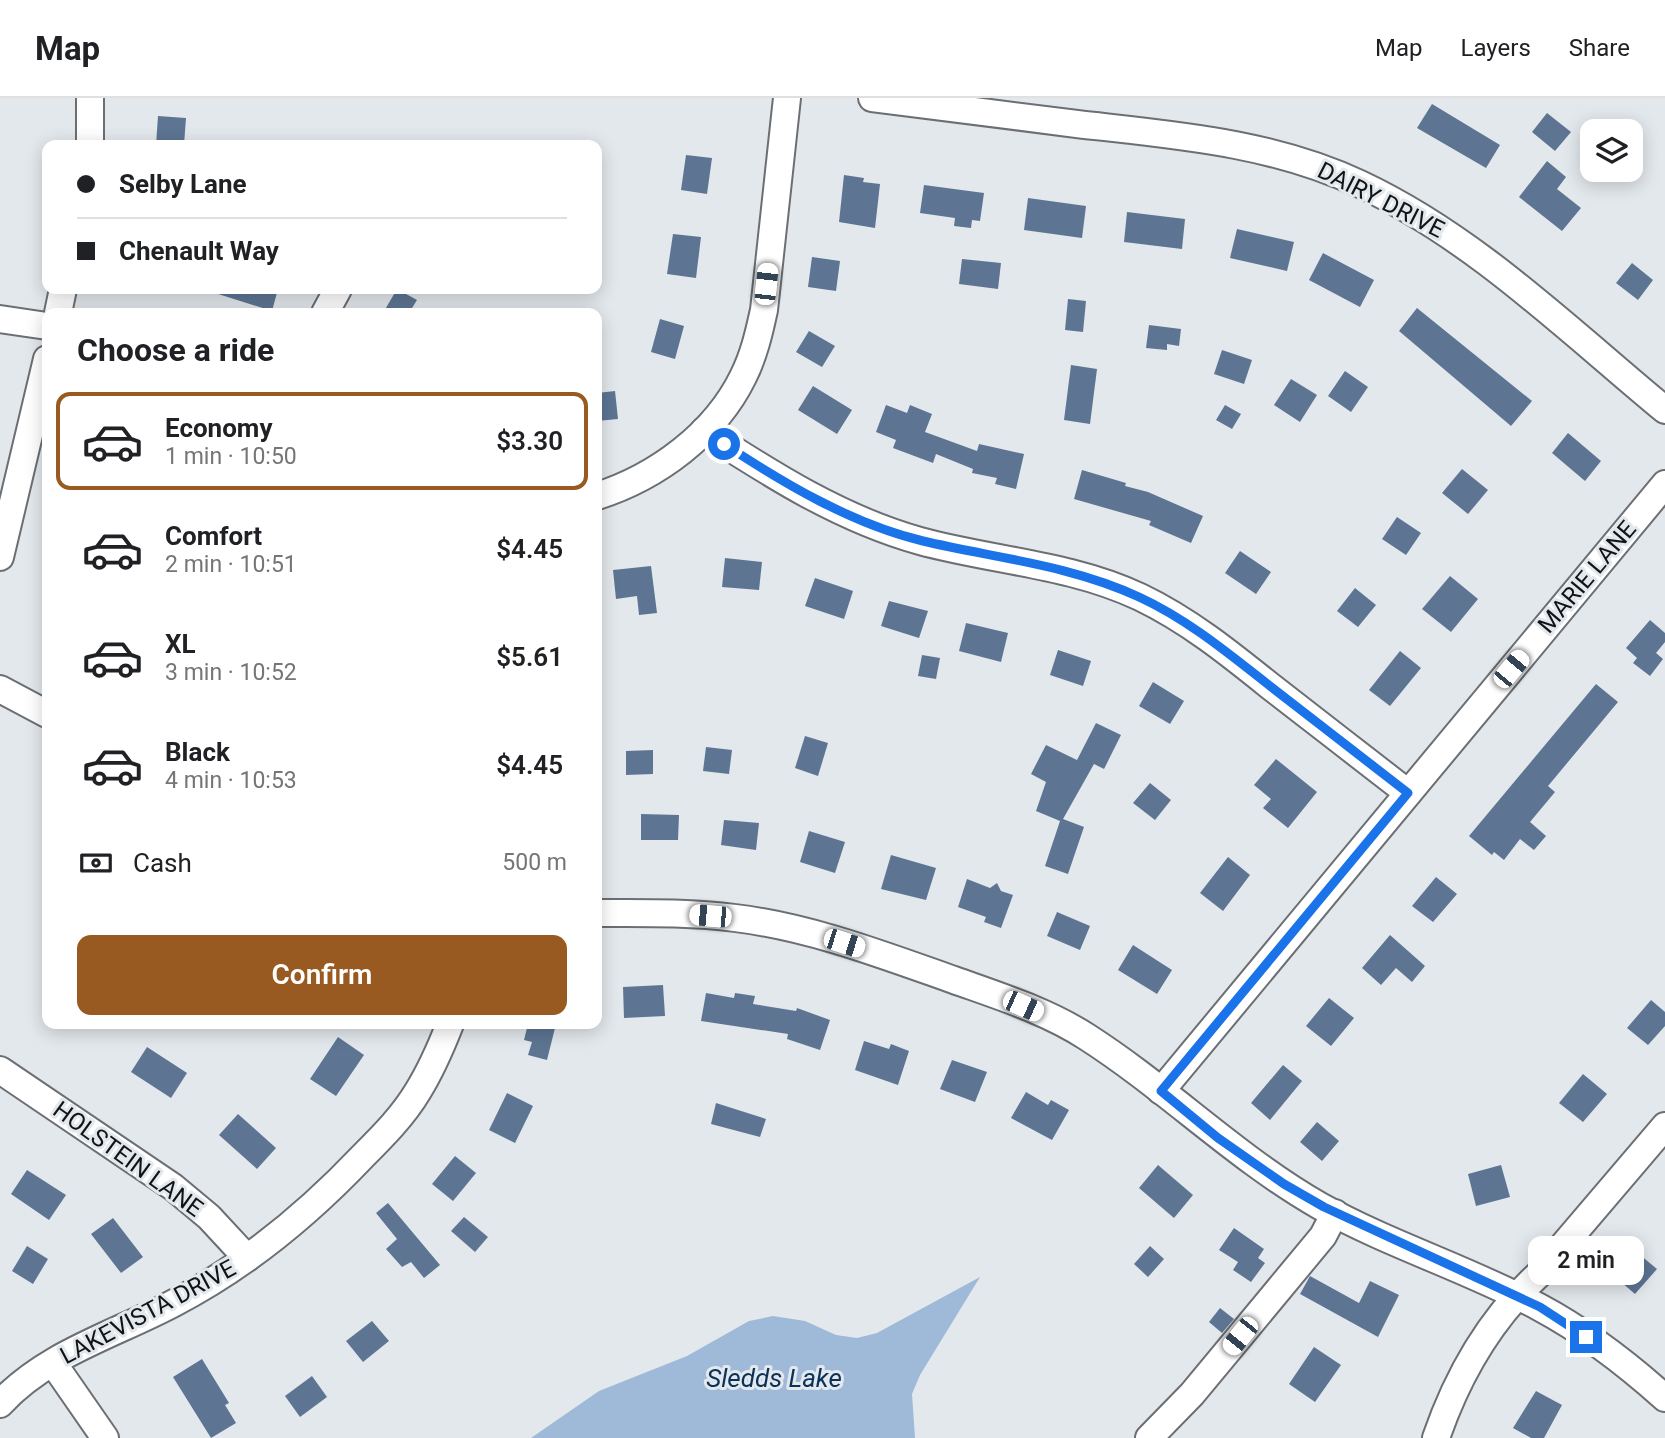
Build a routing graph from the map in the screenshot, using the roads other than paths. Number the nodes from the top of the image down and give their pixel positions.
1 (90, 98) edge
2 (787, 98) edge
3 (872, 98) edge
4 (90, 140) edge
5 (0, 319) edge
6 (42, 325) edge
7 (42, 380) edge
8 (1665, 410) edge
9 (704, 431) junction
10 (1665, 484) edge
11 (602, 494) edge
12 (0, 556) edge
13 (0, 688) edge
14 (42, 711) edge
15 (1408, 793) junction
16 (602, 913) edge
17 (448, 1029) edge
18 (0, 1070) edge
19 (1161, 1091) junction
20 (1665, 1126) edge
21 (1335, 1213) junction
22 (247, 1258) junction
23 (1515, 1296) junction
24 (53, 1363) junction
25 (1665, 1398) edge
26 (0, 1404) edge
27 (104, 1438) edge
28 (1149, 1438) edge
29 (1436, 1438) edge

1 - 4 street
2 - 9 street
3 - 8 street, DAIRY DRIVE
5 - 6 street
7 - 12 street
9 - 11 street
9 - 15 street
10 - 15 street, MARIE LANE
13 - 14 street
15 - 19 street, MARIE LANE
16 - 19 street
17 - 22 street, LAKEVISTA DRIVE
18 - 22 street, HOLSTEIN LANE
19 - 21 street
20 - 23 street
21 - 23 street
21 - 28 street
22 - 24 street, LAKEVISTA DRIVE
23 - 25 street
23 - 29 street
24 - 26 street, LAKEVISTA DRIVE
24 - 27 street

